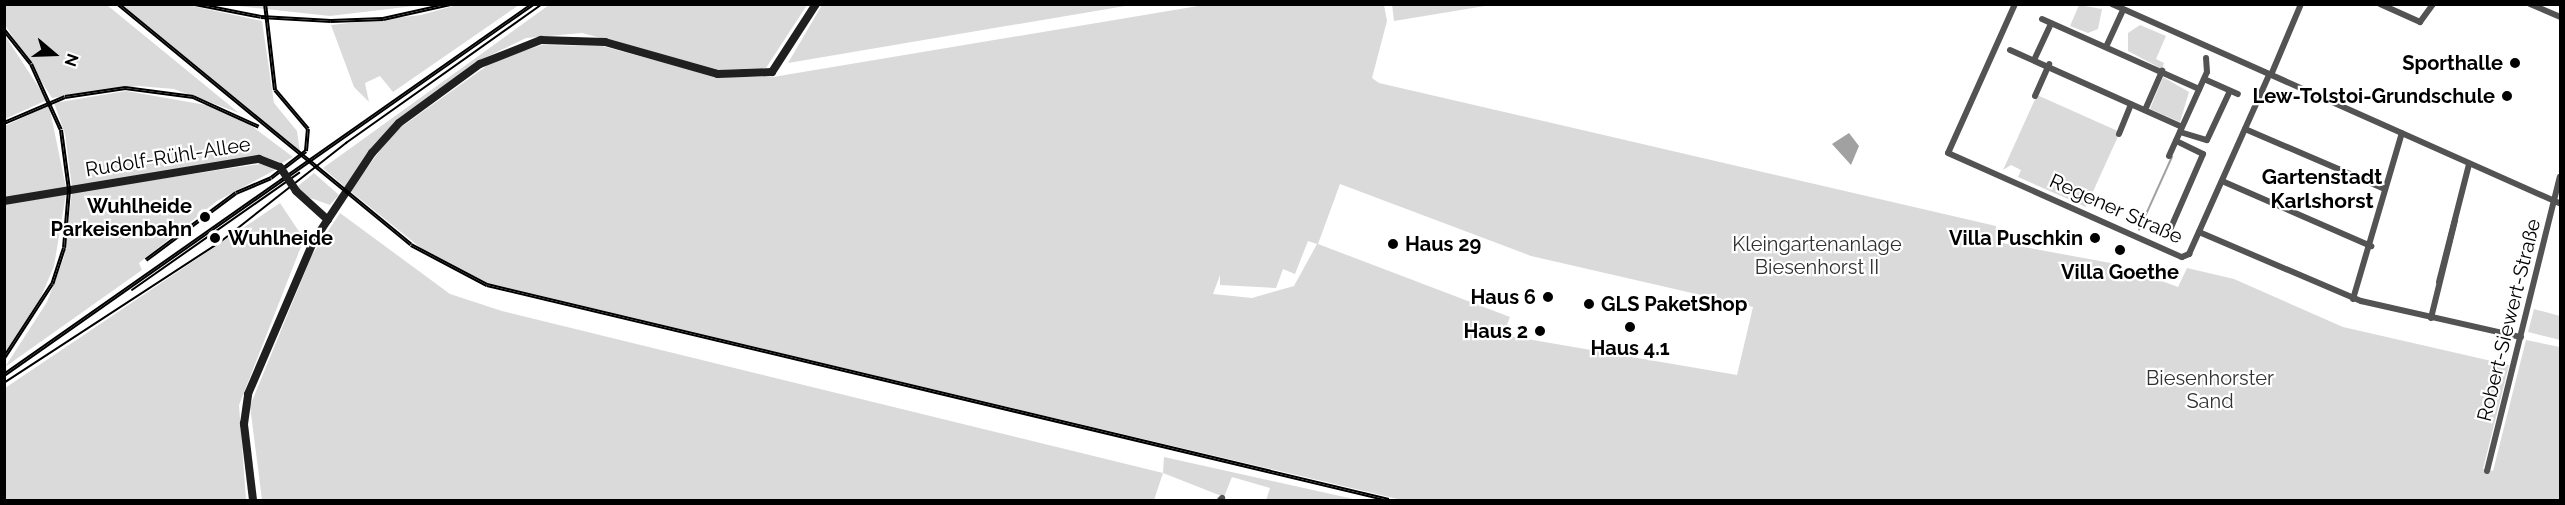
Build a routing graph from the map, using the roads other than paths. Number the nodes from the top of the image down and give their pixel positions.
1 (816, 4) edge
2 (2015, 4) edge
3 (2112, 4) edge
4 (2301, 4) edge
5 (2380, 4) edge
6 (2433, 4) edge
7 (2530, 4) edge
8 (2123, 9) junction
9 (2560, 17) edge
10 (2042, 19) dead end
11 (2051, 22) junction
12 (2106, 46) junction
13 (2010, 50) dead end
14 (2035, 58) junction
15 (2206, 58) dead end
16 (2049, 64) junction
17 (2162, 71) junction
18 (2270, 75) junction
19 (2204, 79) junction
20 (2199, 88) junction
21 (2230, 91) junction
22 (2238, 94) dead end
23 (2035, 96) dead end
24 (2130, 104) junction
25 (2145, 110) junction
26 (2245, 129) junction
27 (2181, 130) junction
28 (2119, 134) dead end
29 (2402, 134) junction
30 (2176, 141) junction
31 (2169, 156) dead end
32 (2469, 164) junction
33 (2560, 177) edge
34 (2222, 180) junction
35 (2385, 189) junction
36 (4, 201) edge
37 (2558, 202) edge
38 (328, 220) junction
39 (2199, 231) junction
40 (2169, 232) dead end
41 (2371, 246) junction
42 (2353, 299) junction
43 (2432, 318) junction
44 (2521, 337) junction
45 (2487, 471) dead end
46 (253, 501) edge

1 - 38 main road
2 - 39 street, Regener Straße
3 - 8 street
4 - 18 street, Regener Straße
5 - 6 street
7 - 9 street
8 - 12 street
8 - 18 street
10 - 11 street
11 - 12 street
11 - 14 street
12 - 17 street
13 - 14 street
14 - 16 street
15 - 19 street
16 - 23 street
16 - 24 street
17 - 20 street
17 - 25 street
18 - 26 street, Regener Straße
18 - 29 street
19 - 20 street
19 - 21 street
20 - 27 street
21 - 22 street
21 - 27 street
24 - 25 street
24 - 28 street
25 - 27 street
26 - 34 street, Regener Straße
26 - 35 street
27 - 30 street
29 - 32 street
29 - 35 street
30 - 31 street
30 - 40 street
32 - 37 street
32 - 43 street
33 - 37 street, Robert-Siewert-Straße
34 - 39 street, Regener Straße
34 - 41 street
35 - 41 street
36 - 38 main road, Rudolf-Rühl-Allee, bridge
37 - 44 street, Robert-Siewert-Straße
38 - 46 main road
39 - 42 street
41 - 42 street
42 - 43 street
43 - 44 street
44 - 45 street, Robert-Siewert-Straße

